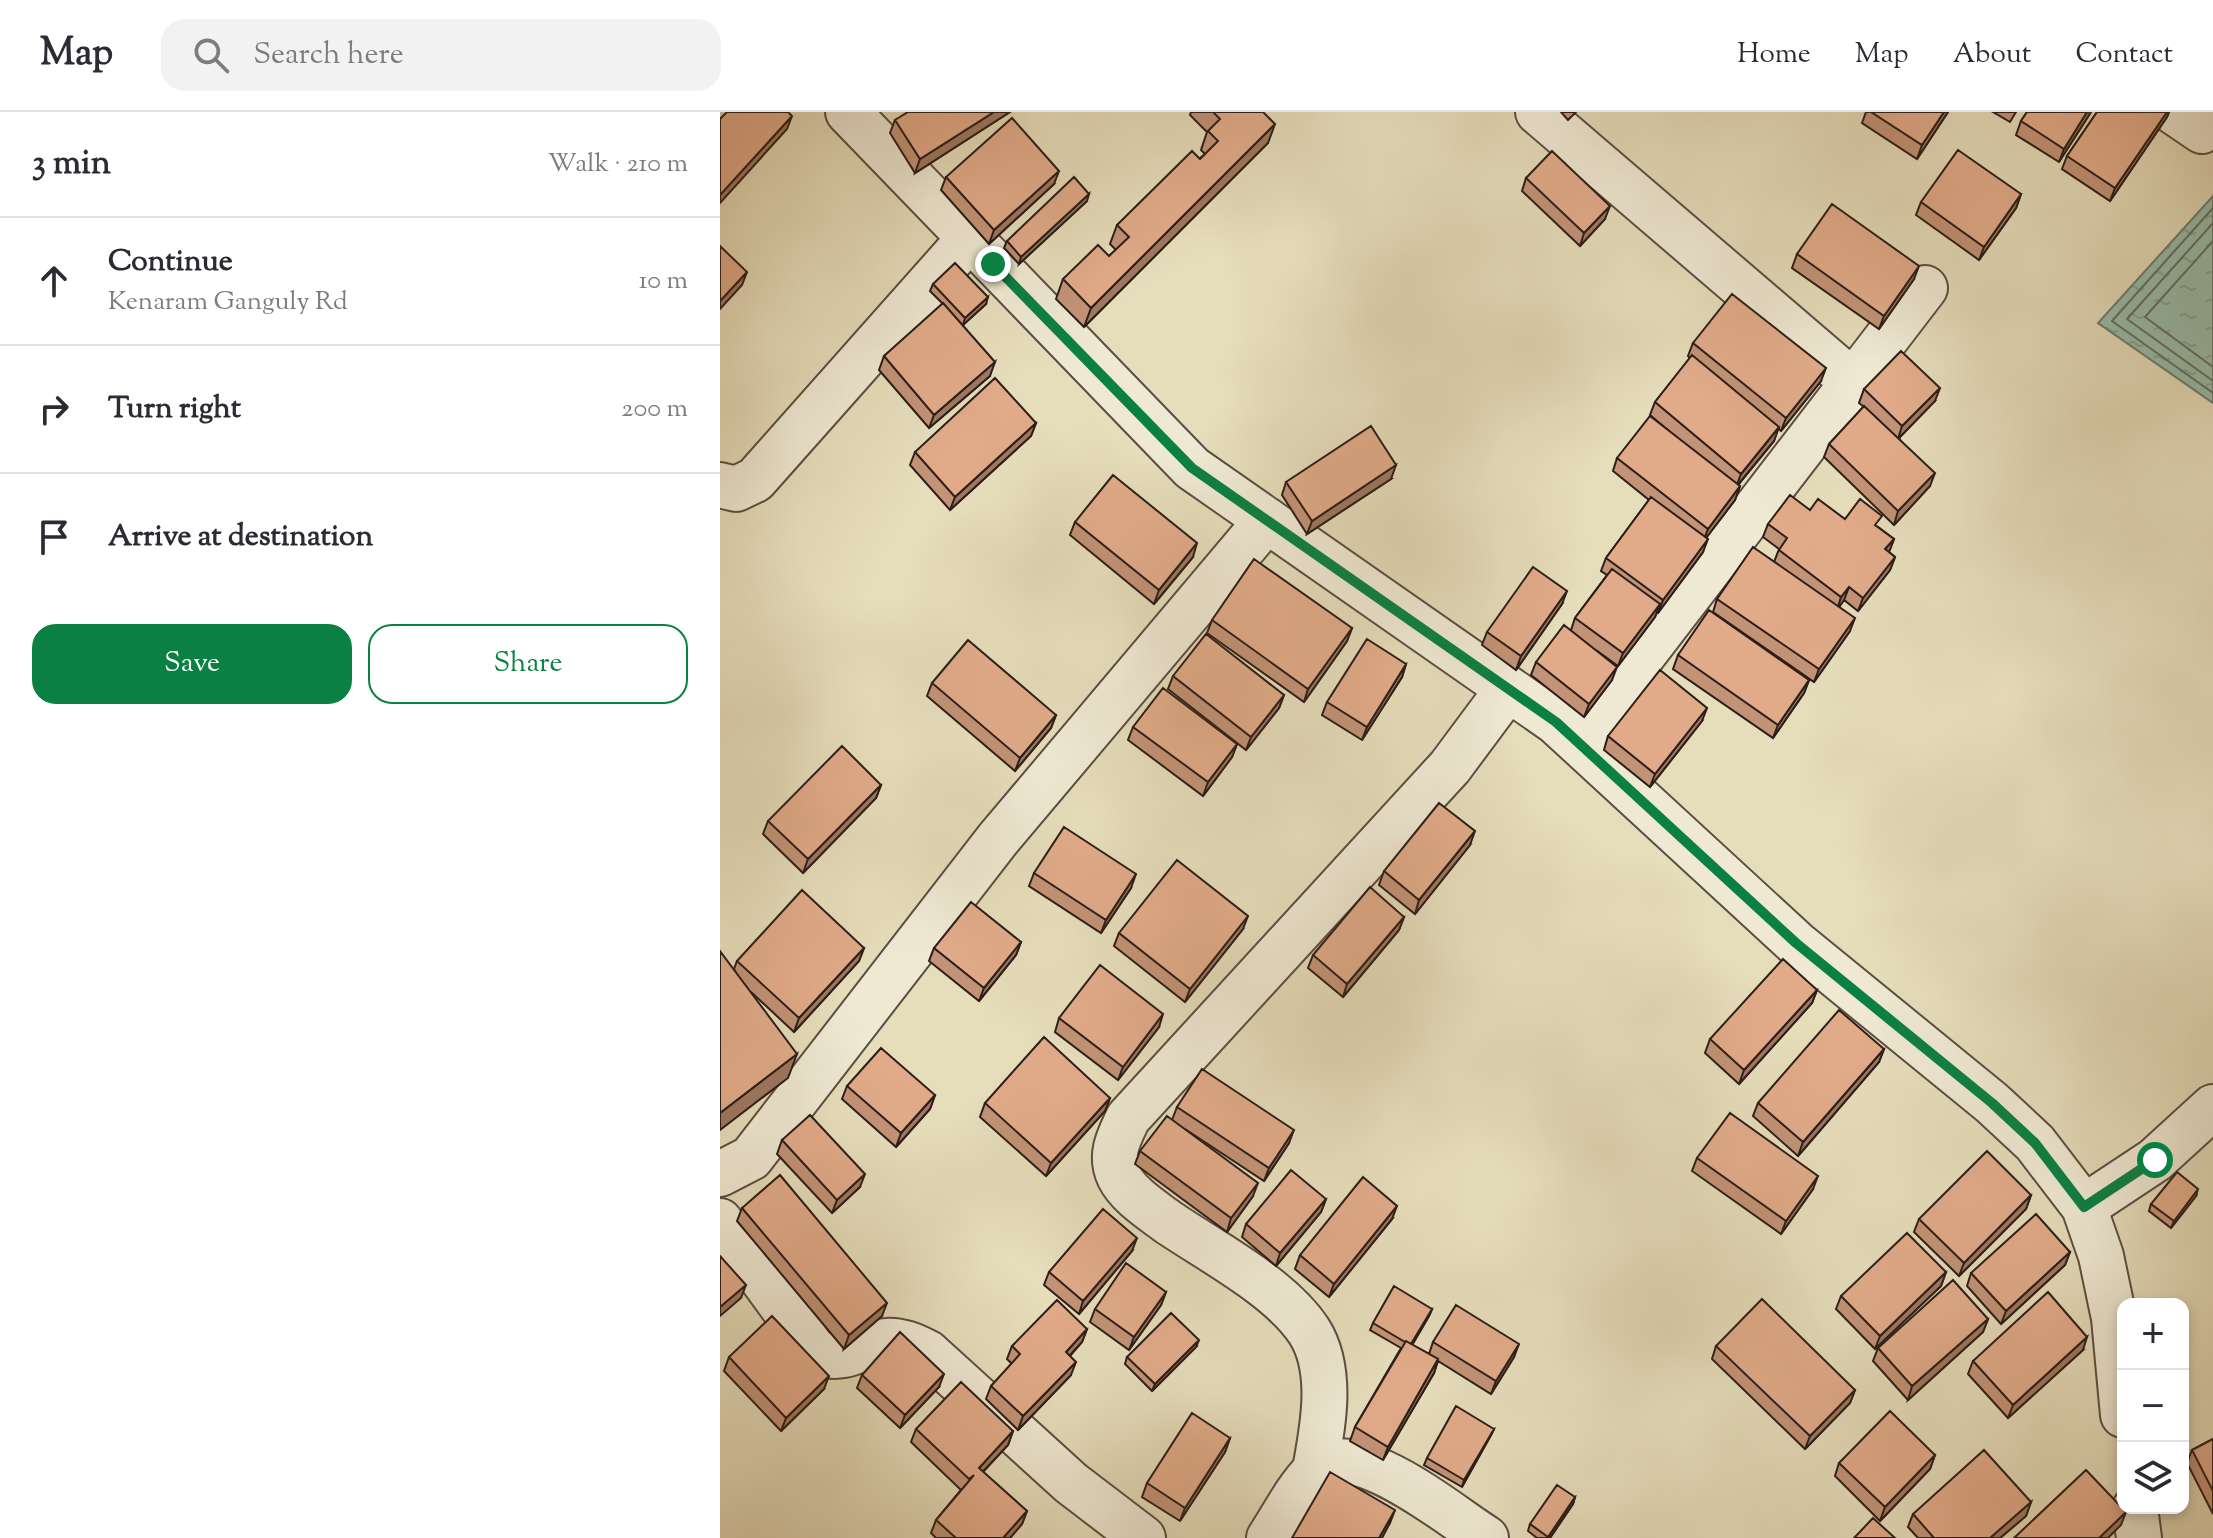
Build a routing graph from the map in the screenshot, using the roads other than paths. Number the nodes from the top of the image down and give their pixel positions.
1 (848, 112) edge
2 (1538, 112) edge
3 (2174, 112) edge
4 (2213, 116) edge
5 (969, 239) junction
6 (1925, 288) dead end
7 (1853, 382) junction
8 (720, 485) edge
9 (1267, 520) junction
10 (1508, 689) junction
11 (1577, 741) junction
12 (2213, 1107) edge
13 (720, 1174) edge
14 (2084, 1207) junction
15 (720, 1221) edge
16 (2119, 1370) edge
17 (1315, 1470) junction
18 (2136, 1514) edge
19 (1143, 1538) edge
20 (1269, 1538) edge
21 (1486, 1538) edge
22 (2139, 1538) edge

1 - 5 street
2 - 7 street
3 - 4 street
5 - 8 street
5 - 9 street
6 - 7 street
7 - 11 street
9 - 10 street
9 - 13 street
10 - 11 street
10 - 17 street
11 - 14 street
12 - 14 street
14 - 16 street
15 - 19 street
17 - 20 street
17 - 21 street
18 - 22 street

